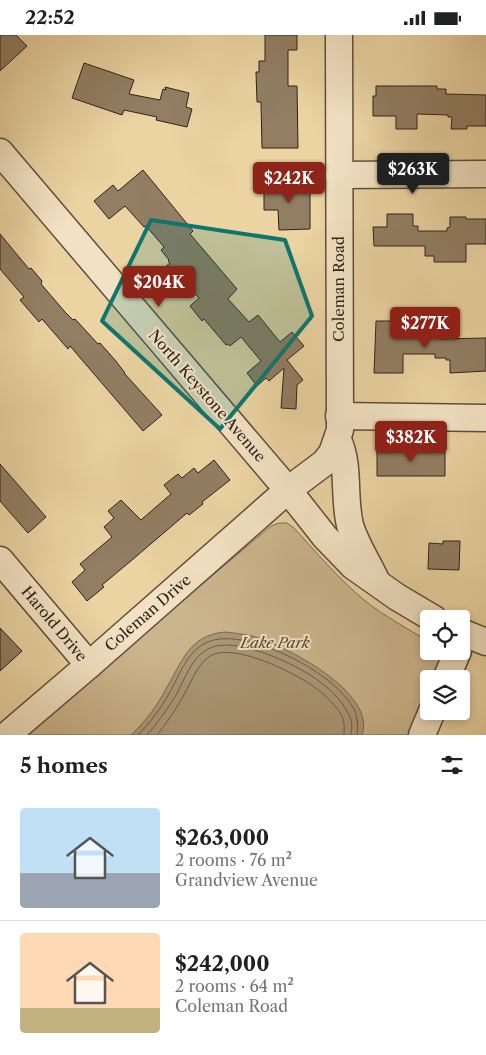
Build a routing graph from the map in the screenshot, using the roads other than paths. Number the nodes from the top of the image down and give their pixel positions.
1 (339, 35) edge
2 (0, 152) edge
3 (486, 174) edge
4 (339, 175) junction
5 (486, 418) edge
6 (338, 428) junction
7 (288, 490) junction
8 (0, 560) edge
9 (376, 581) junction
10 (420, 611) edge
11 (89, 665) junction
12 (428, 720) edge
13 (6, 735) edge
14 (422, 735) edge

1 - 4 street, Coleman Road
2 - 7 street, North Keystone Avenue
3 - 4 street
4 - 6 street, Coleman Road
5 - 6 street
6 - 7 street, Coleman Road
6 - 9 street
7 - 9 street, North Keystone Avenue
7 - 11 street, Coleman Drive
8 - 11 street, Harold Drive
9 - 10 street, North Keystone Avenue
11 - 13 street, Coleman Drive
12 - 14 street

